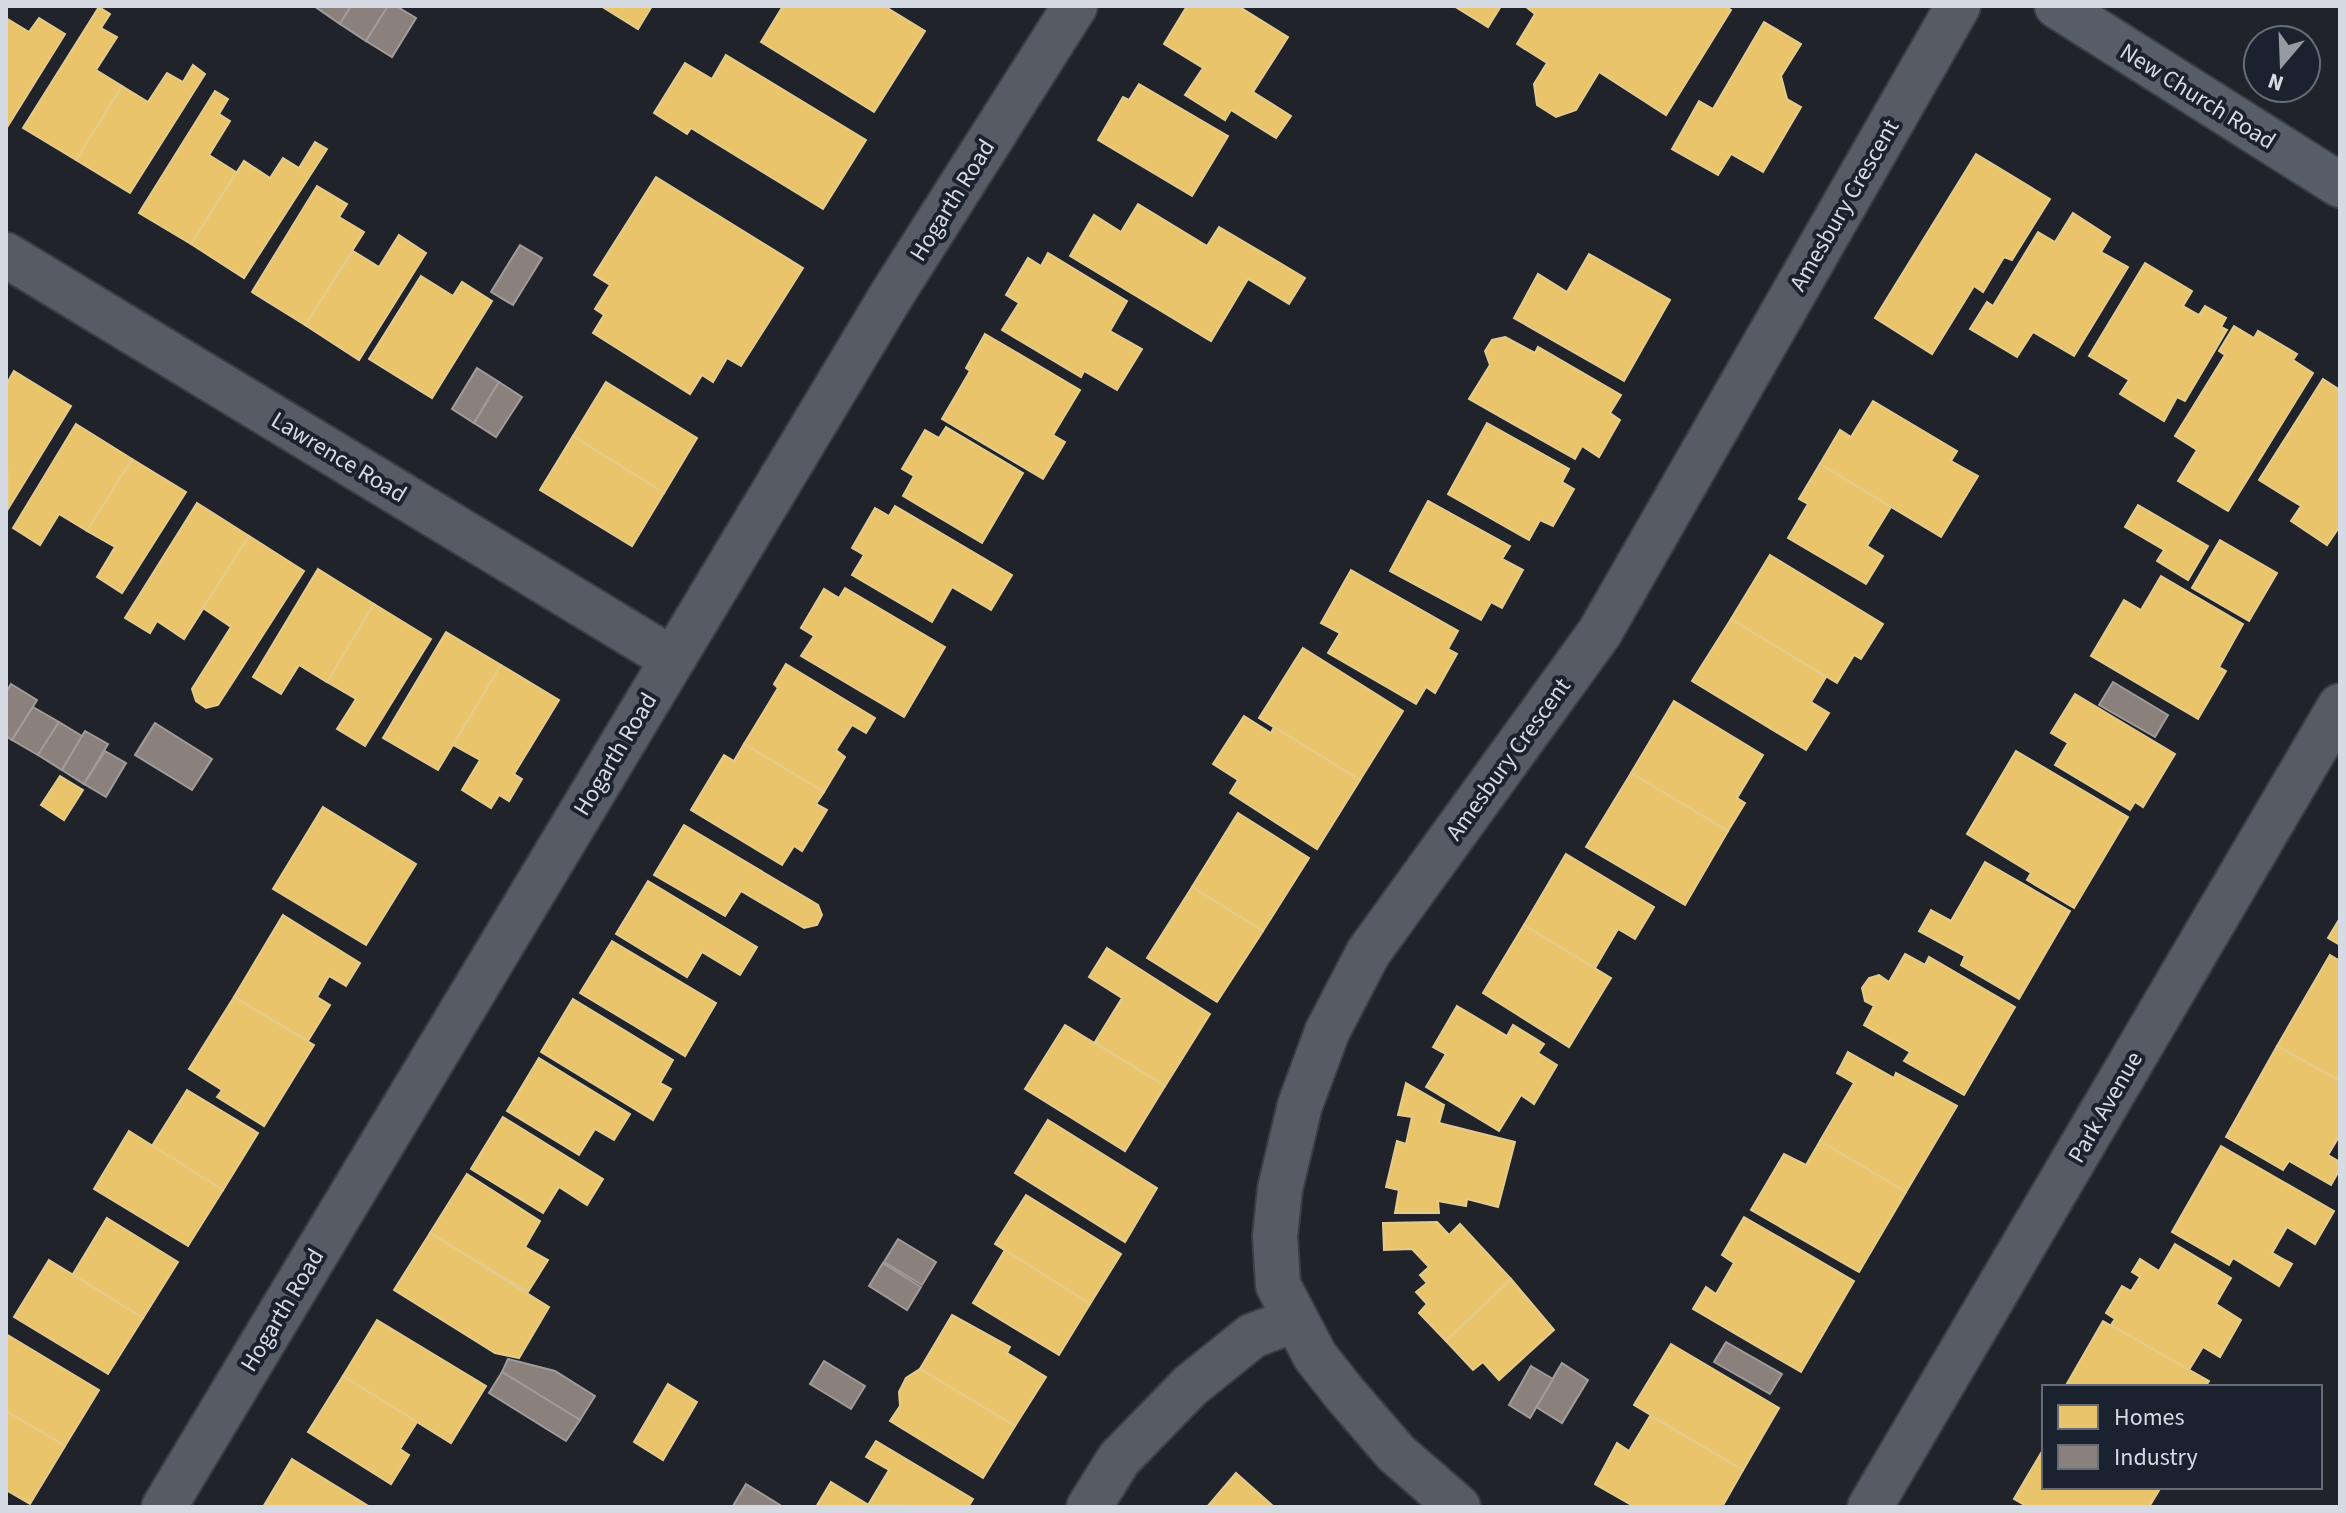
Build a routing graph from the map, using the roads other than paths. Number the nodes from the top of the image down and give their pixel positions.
1 (1075, 6) edge
2 (1958, 6) edge
3 (2057, 6) edge
4 (2340, 185) edge
5 (6, 255) edge
6 (672, 659) junction
7 (2340, 706) edge
8 (1294, 1320) junction
9 (164, 1507) edge
10 (1089, 1507) edge
11 (1458, 1507) edge
12 (1870, 1507) edge

1 - 6 street, Hogarth Road
2 - 8 street, Amesbury Crescent
3 - 4 main road, New Church Road
5 - 6 street, Lawrence Road
6 - 9 street, Hogarth Road
7 - 12 street, Park Avenue
8 - 10 street
8 - 11 street, Amesbury Crescent

